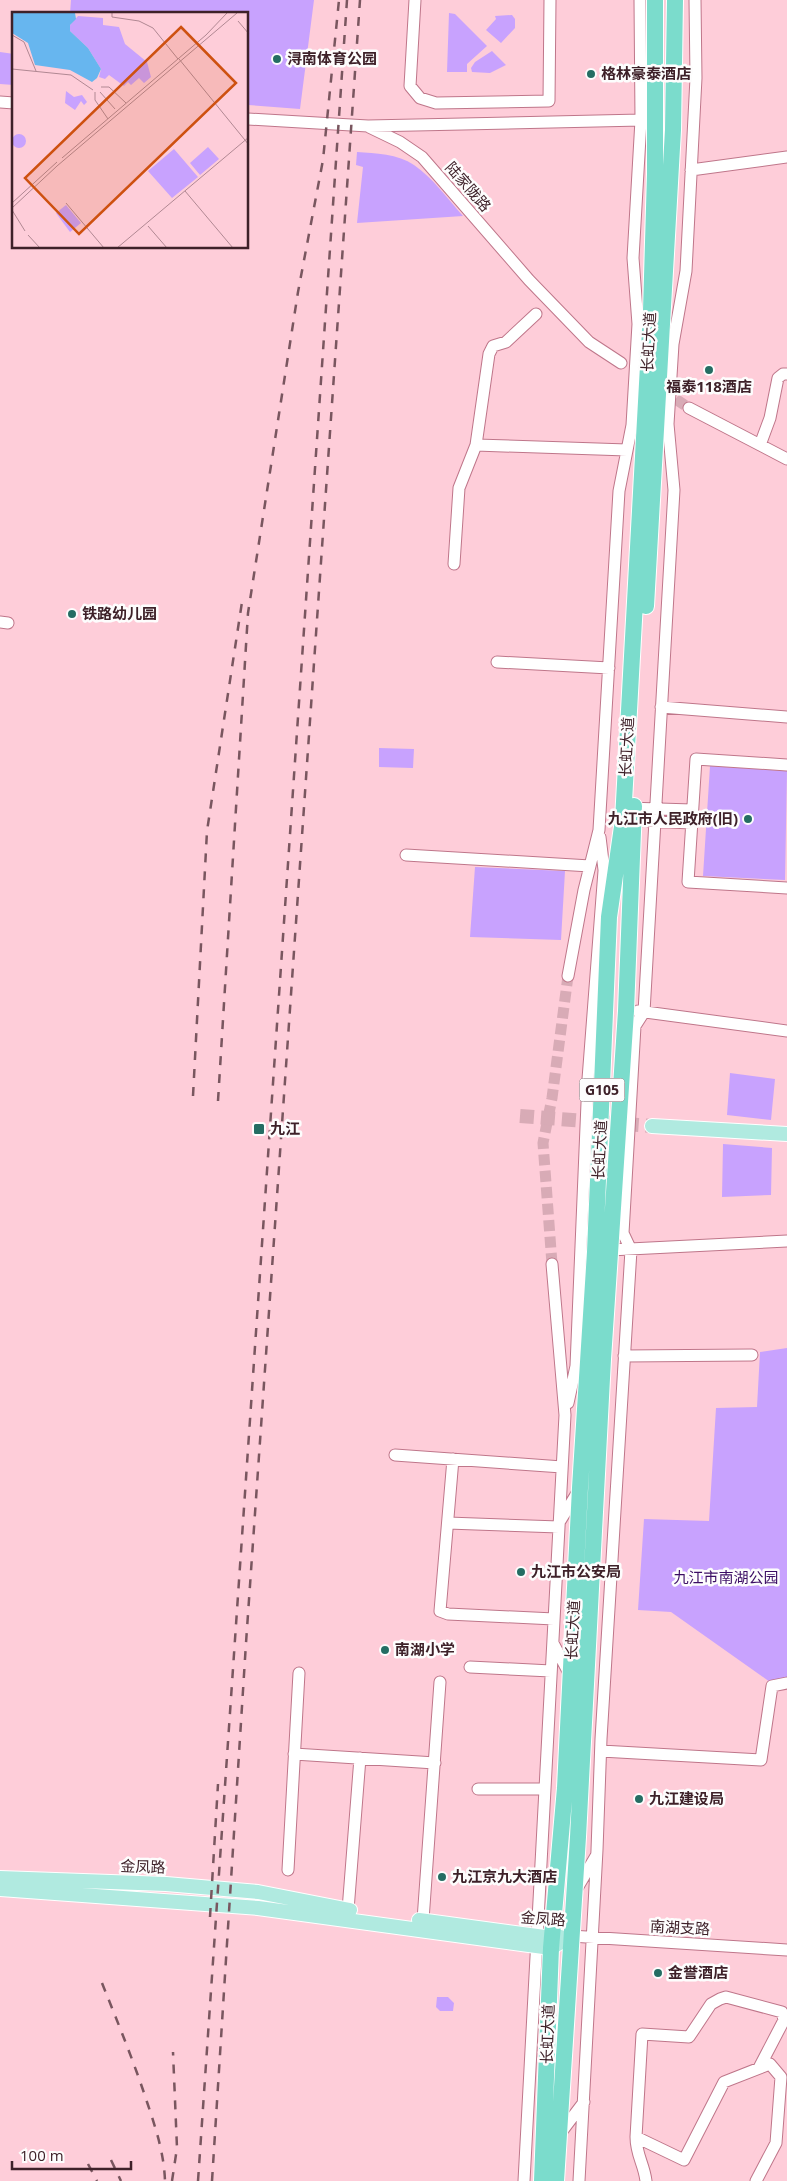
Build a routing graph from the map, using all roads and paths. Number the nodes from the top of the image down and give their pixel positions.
1 (415, 0) edge
2 (550, 0) edge
3 (640, 0) edge
4 (655, 0) edge
5 (675, 0) edge
6 (695, 0) edge
7 (249, 119) edge
8 (641, 120) junction
9 (368, 126) junction
10 (787, 157) edge
11 (691, 170) junction
12 (536, 314) dead end
13 (621, 363) dead end
14 (787, 374) edge
15 (689, 408) tunnel mouth
16 (476, 445) junction
17 (760, 445) junction
18 (627, 450) junction
19 (787, 459) edge
20 (454, 564) dead end
21 (497, 662) dead end
22 (609, 668) junction
23 (661, 708) junction
24 (787, 717) edge
25 (787, 765) edge
26 (655, 809) junction
27 (692, 810) junction
28 (628, 814) junction
29 (655, 821) junction
30 (692, 823) junction
31 (599, 830) junction
32 (406, 855) dead end
33 (590, 866) junction
34 (604, 871) junction
35 (786, 889) edge
36 (609, 917) junction
37 (568, 976) tunnel mouth
38 (626, 1010) junction
39 (644, 1012) junction
40 (787, 1031) edge
41 (652, 1126) tunnel mouth
42 (787, 1134) edge
43 (787, 1242) edge
44 (610, 1250) junction
45 (631, 1250) junction
46 (552, 1264) tunnel mouth
47 (752, 1355) dead end
48 (624, 1356) junction
49 (565, 1415) junction
50 (395, 1455) dead end
51 (453, 1459) junction
52 (562, 1467) junction
53 (580, 1488) junction
54 (448, 1523) junction
55 (559, 1525) junction
56 (554, 1619) junction
57 (588, 1628) junction
58 (552, 1641) junction
59 (606, 1664) junction
60 (470, 1667) dead end
61 (551, 1671) junction
62 (299, 1673) dead end
63 (570, 1676) junction
64 (440, 1682) dead end
65 (787, 1683) edge
66 (601, 1751) junction
67 (294, 1754) junction
68 (360, 1758) junction
69 (434, 1763) junction
70 (478, 1788) dead end
71 (545, 1789) junction
72 (597, 1854) junction
73 (288, 1870) dead end
74 (0, 1878) edge
75 (0, 1889) edge
76 (574, 1893) junction
77 (348, 1910) junction
78 (423, 1920) junction
79 (572, 1936) junction
80 (592, 1938) junction
81 (544, 1942) junction
82 (787, 1950) edge
83 (759, 2068) junction
84 (584, 2102) junction
85 (528, 2105) junction
86 (551, 2137) junction
87 (636, 2137) junction
88 (524, 2181) edge
89 (542, 2181) edge
90 (556, 2181) edge
91 (579, 2181) edge
92 (646, 2181) edge
93 (756, 2181) edge

1 - 2 street
3 - 8 street
4 - 28 highway, 长虹大道 / G105
5 - 28 highway, 长虹大道 / G105
6 - 11 street
7 - 9 street, 陆家陇路
8 - 9 street
8 - 18 street
9 - 13 street, 陆家陇路
10 - 11 street
11 - 23 street
12 - 16 street
14 - 17 street
15 - 17 street
16 - 18 street
16 - 20 street
17 - 19 street
18 - 22 street
21 - 22 street
22 - 31 street
23 - 24 street
23 - 26 street
25 - 27 street
26 - 27 street
26 - 28 street
26 - 29 street
27 - 30 street
28 - 29 street
28 - 36 highway, 长虹大道 / G105
28 - 38 highway, 长虹大道 / G105
29 - 30 street
29 - 39 street
30 - 35 street
31 - 33 street
31 - 34 street
32 - 33 street
33 - 37 street
34 - 36 street
34 - 49 street
36 - 53 highway, 长虹大道 / G105
38 - 39 street
38 - 44 highway, 长虹大道 / G105
39 - 40 street
39 - 45 street
41 - 42 main road
43 - 45 street
44 - 45 street
44 - 57 highway, 长虹大道 / G105
45 - 48 street
46 - 49 street
47 - 48 street
48 - 59 street
49 - 52 street
50 - 51 street
51 - 52 street
51 - 54 street
52 - 55 street
53 - 55 street
53 - 63 highway, 长虹大道 / G105
54 - 55 street
54 - 56 street
55 - 56 street
56 - 58 street
57 - 59 street
57 - 76 highway, 长虹大道 / G105
58 - 61 street
58 - 63 street
59 - 66 street
60 - 61 street
61 - 71 street
62 - 67 street
63 - 81 highway, 长虹大道 / G105
64 - 69 street
65 - 66 street
66 - 72 street
67 - 68 street
67 - 73 street
68 - 69 street
68 - 77 street
69 - 78 street
70 - 71 street
71 - 81 street
72 - 76 street
72 - 80 street
74 - 77 main road, 金凤路
75 - 81 main road, 金凤路
76 - 79 highway, 长虹大道 / G105
77 - 78 main road, 金凤路
78 - 81 main road, 金凤路
79 - 80 street, 南湖支路
79 - 81 main road, 金凤路
79 - 86 highway, 长虹大道 / G105
80 - 82 street, 南湖支路
80 - 84 street
81 - 85 street
81 - 86 highway, 长虹大道 / G105
83 - 87 street
83 - 87 street
83 - 93 street
84 - 86 street
84 - 91 street
85 - 86 street
85 - 88 street
86 - 89 highway, 长虹大道 / G105
86 - 90 highway, 长虹大道 / G105
87 - 92 street

